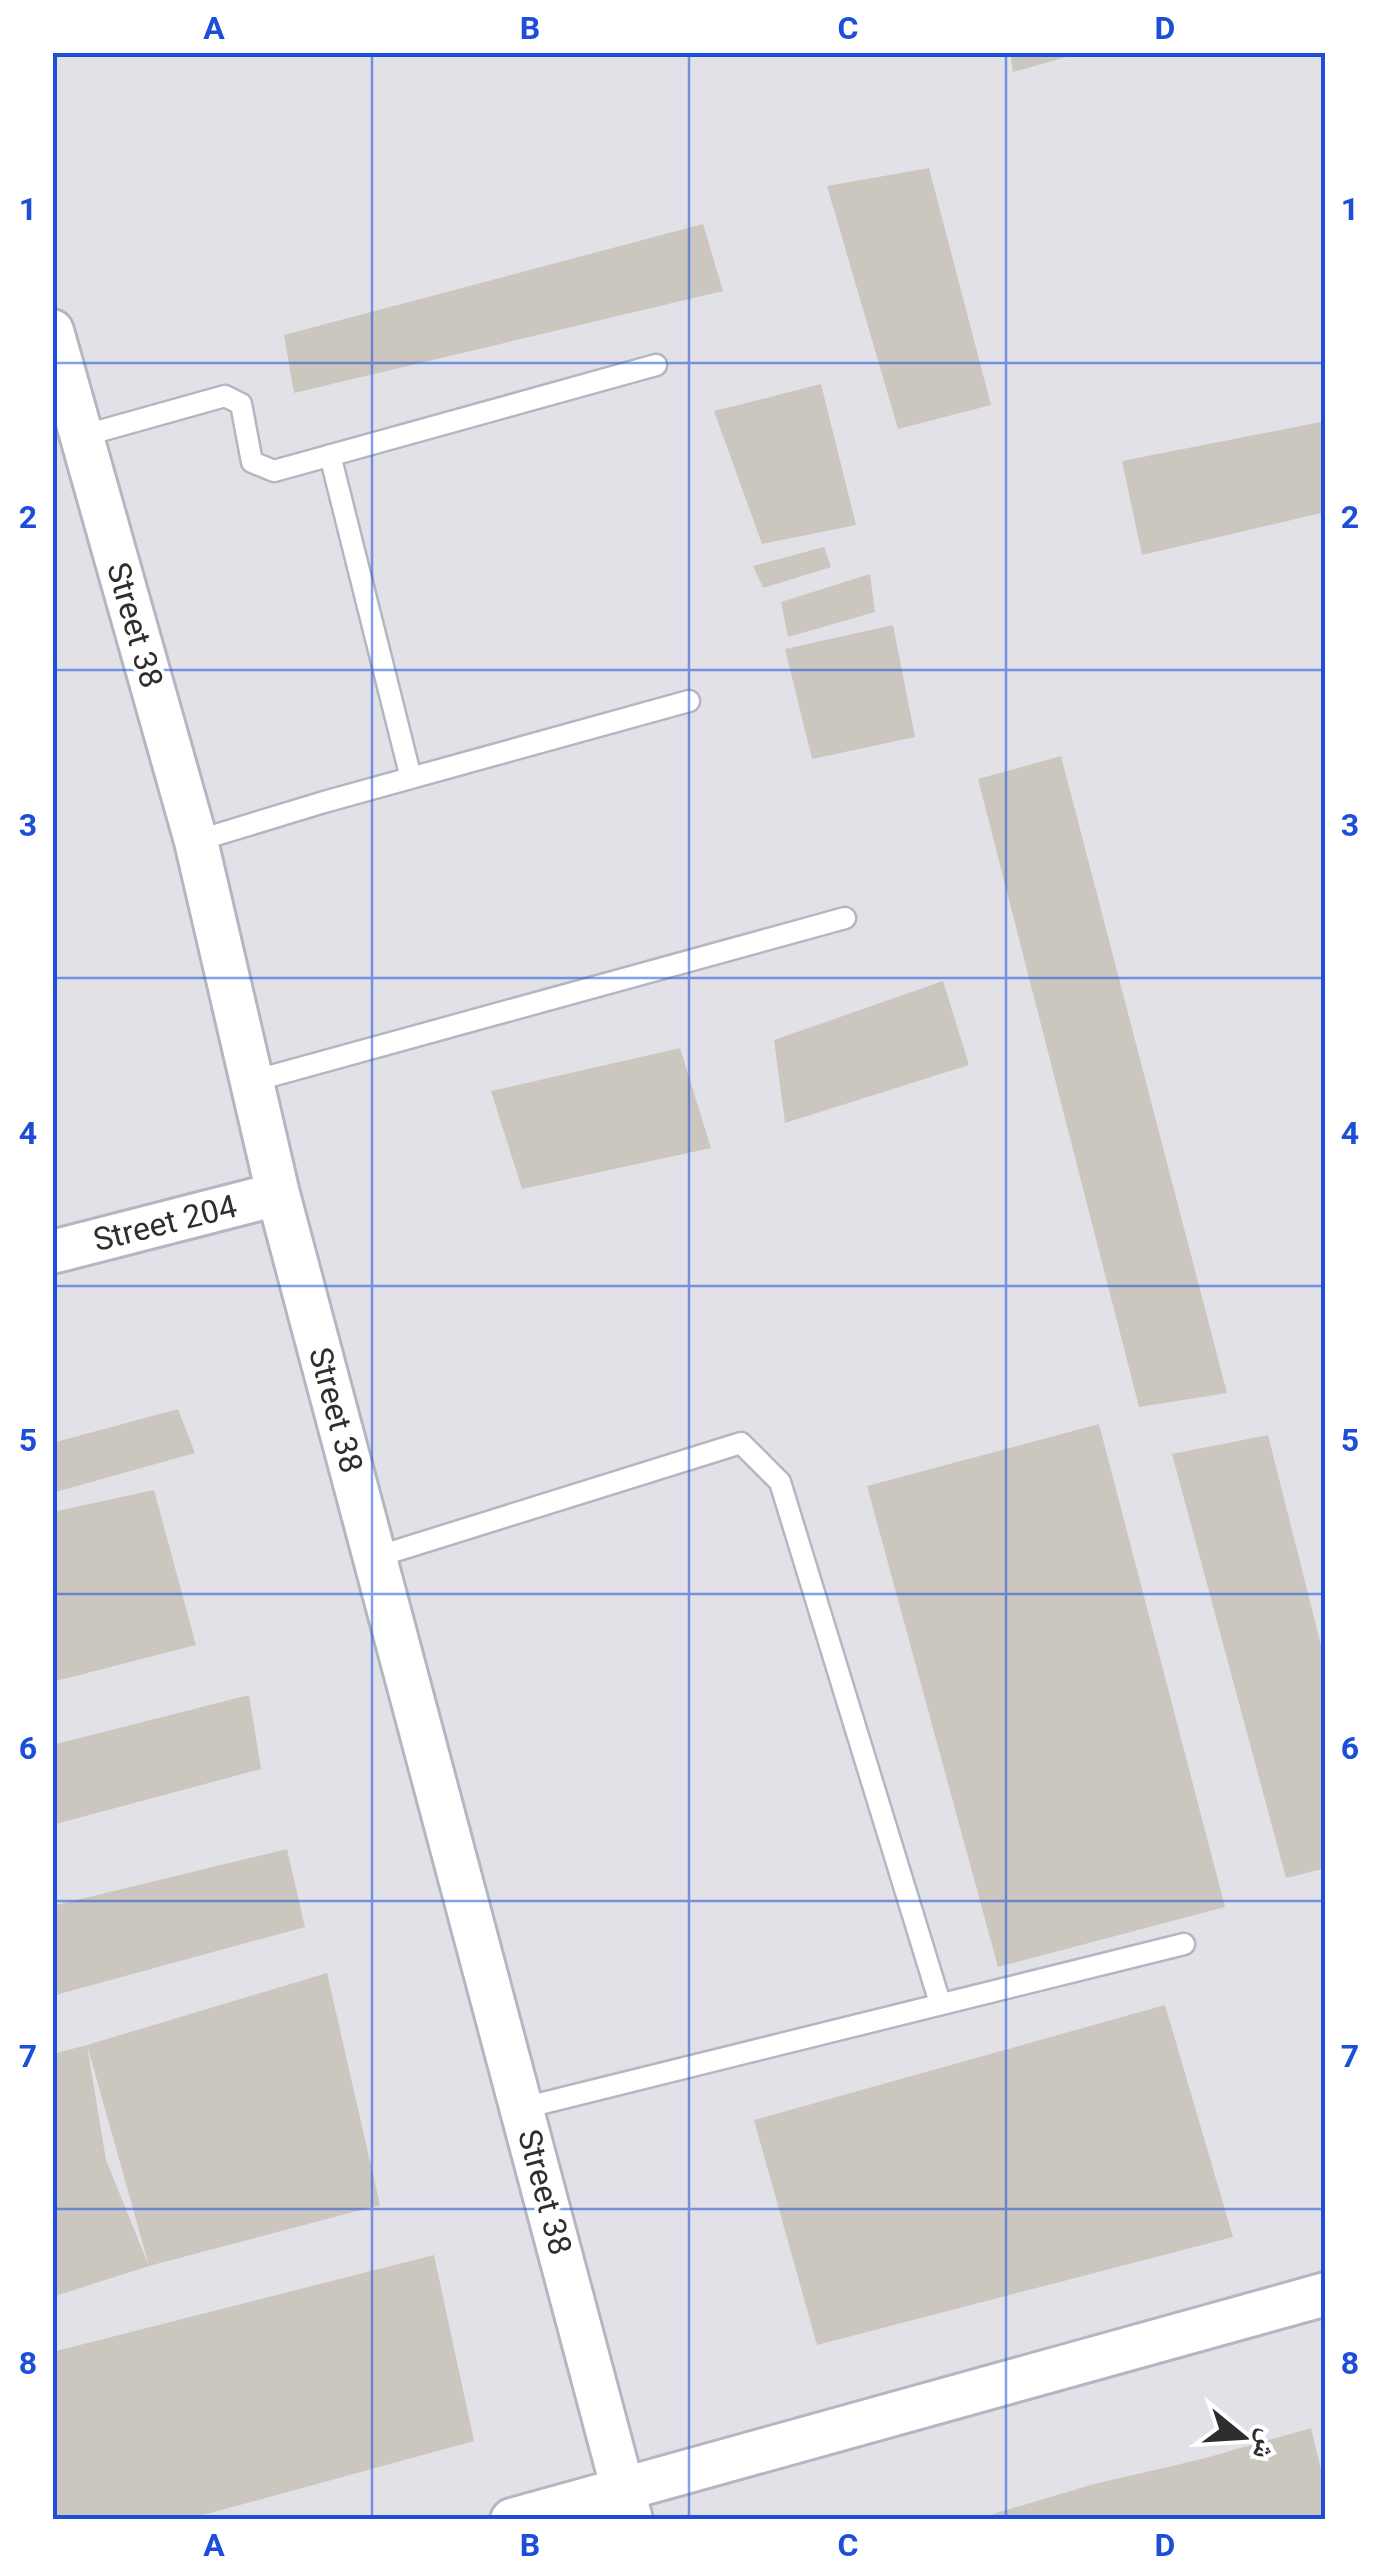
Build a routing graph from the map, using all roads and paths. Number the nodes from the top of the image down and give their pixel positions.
1 (52, 330) edge
2 (656, 364) dead end
3 (82, 436) junction
4 (330, 455) junction
5 (689, 701) dead end
6 (411, 778) junction
7 (196, 842) junction
8 (845, 918) dead end
9 (253, 1082) junction
10 (278, 1194) junction
11 (52, 1252) edge
12 (376, 1558) junction
13 (1184, 1944) dead end
14 (940, 2003) junction
15 (523, 2108) junction
16 (1326, 2294) edge
17 (627, 2504) edge
18 (512, 2520) edge

1 - 3 street, Street 38
2 - 4 lane
3 - 4 lane
3 - 7 street, Street 38
4 - 6 lane
5 - 6 lane
6 - 7 lane
7 - 9 street, Street 38
8 - 9 lane
9 - 10 street, Street 38
10 - 11 street, Street 204
10 - 12 street, Street 38
12 - 14 lane
12 - 15 street, Street 38
13 - 14 lane
14 - 15 lane
15 - 17 street, Street 38
16 - 17 street
17 - 18 street

